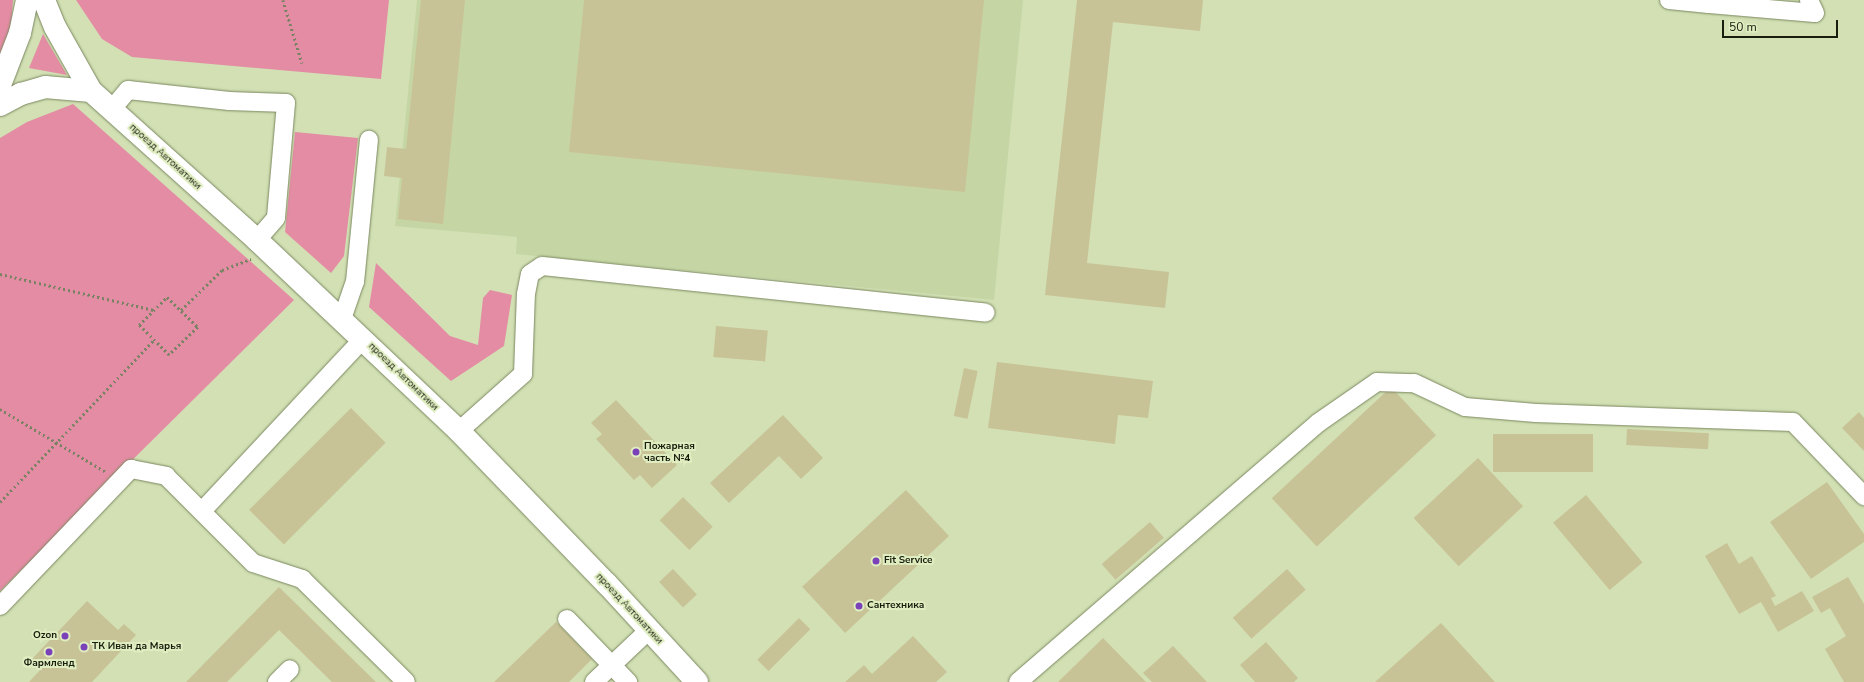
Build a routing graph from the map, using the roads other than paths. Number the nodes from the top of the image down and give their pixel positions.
1 (27, 0) edge
2 (44, 0) edge
3 (1669, 0) edge
4 (1810, 0) edge
5 (1709, 2) edge
6 (0, 85) edge
7 (91, 91) junction
8 (0, 105) edge
9 (112, 109) junction
10 (369, 140) dead end
11 (264, 246) junction
12 (986, 313) dead end
13 (342, 319) junction
14 (363, 338) junction
15 (459, 430) junction
16 (1864, 496) edge
17 (202, 511) junction
18 (0, 606) edge
19 (567, 619) dead end
20 (649, 630) junction
21 (612, 665) junction
22 (406, 682) edge
23 (594, 682) edge
24 (628, 682) edge
25 (697, 682) edge
26 (1018, 682) edge

1 - 6 main road
2 - 7 main road
3 - 5 lane
4 - 5 lane
7 - 8 main road
7 - 9 main road, проезд Автоматики
9 - 11 main road, проезд Автоматики
9 - 11 lane
10 - 13 lane
11 - 13 main road, проезд Автоматики
12 - 15 lane
13 - 14 main road, проезд Автоматики
14 - 15 main road, проезд Автоматики
14 - 17 lane
15 - 20 main road, проезд Автоматики
16 - 26 lane
17 - 18 lane
17 - 22 lane
19 - 21 lane
20 - 21 lane
20 - 25 main road, проезд Автоматики
21 - 23 lane
21 - 24 lane

